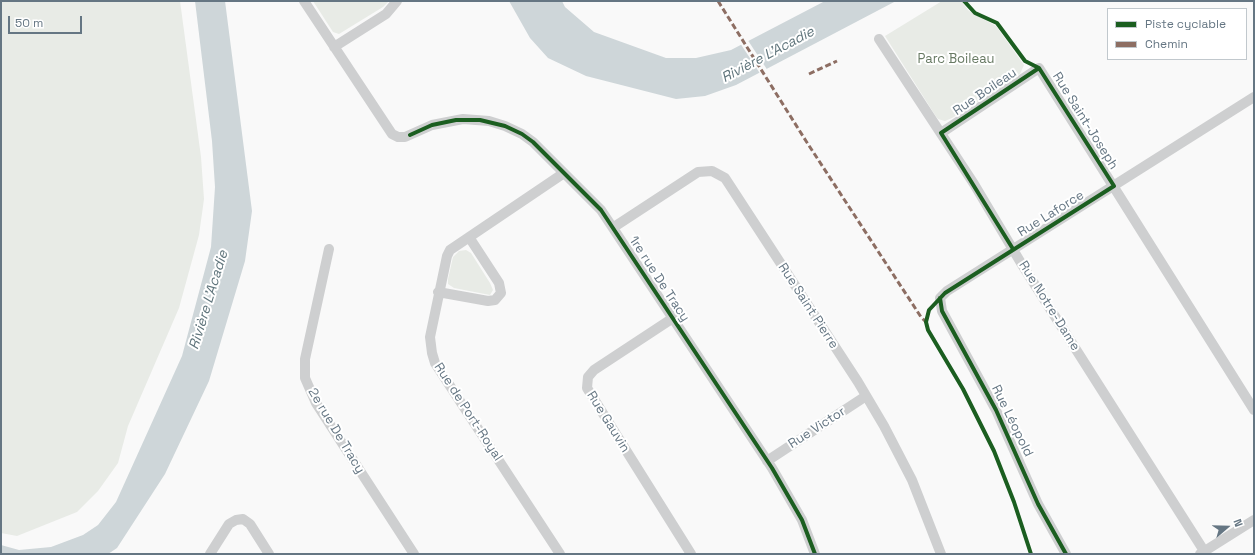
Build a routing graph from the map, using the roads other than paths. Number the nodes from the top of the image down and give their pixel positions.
1 (304, 1) edge
2 (397, 1) edge
3 (879, 39) dead end
4 (334, 47) junction
5 (1039, 68) joint
6 (1254, 97) edge
7 (941, 133) junction
8 (564, 173) junction
9 (1114, 186) junction
10 (614, 227) junction
11 (469, 237) junction
12 (329, 249) dead end
13 (1013, 249) junction
14 (438, 292) junction
15 (940, 298) joint
16 (673, 318) junction
17 (866, 396) junction
18 (1254, 410) edge
19 (767, 461) junction
20 (1254, 520) edge
21 (1203, 553) edge
22 (210, 554) edge
23 (269, 554) edge
24 (414, 554) edge
25 (560, 554) edge
26 (691, 554) edge
27 (815, 554) edge
28 (941, 554) edge
29 (1066, 554) edge

1 - 4 street
2 - 4 street
3 - 7 street, Rue Notre-Dame
4 - 8 street, 1re rue De Tracy
5 - 7 street, Rue Boileau
5 - 9 street, Rue Saint-Joseph
6 - 9 street, Rue Laforce
7 - 13 street, Rue Notre-Dame
8 - 10 street, 1re rue De Tracy
8 - 11 street, Rue de Port-Royal
9 - 13 street, Rue Laforce
9 - 18 street, Rue Saint-Joseph
10 - 16 street, 1re rue De Tracy
10 - 17 street, Rue Saint Pierre
11 - 14 street, Rue de Port-Royal
11 - 14 street
12 - 24 street, 2e rue De Tracy
13 - 15 street, Rue Laforce
13 - 21 street, Rue Notre-Dame
14 - 25 street, Rue de Port-Royal
15 - 29 street, Rue Léopold
16 - 19 street, 1re rue De Tracy
16 - 26 street, Rue Gauvin
17 - 19 street, Rue Victor
17 - 28 street, Rue Saint Pierre
19 - 27 street, 1re rue De Tracy
20 - 21 street
22 - 23 street

